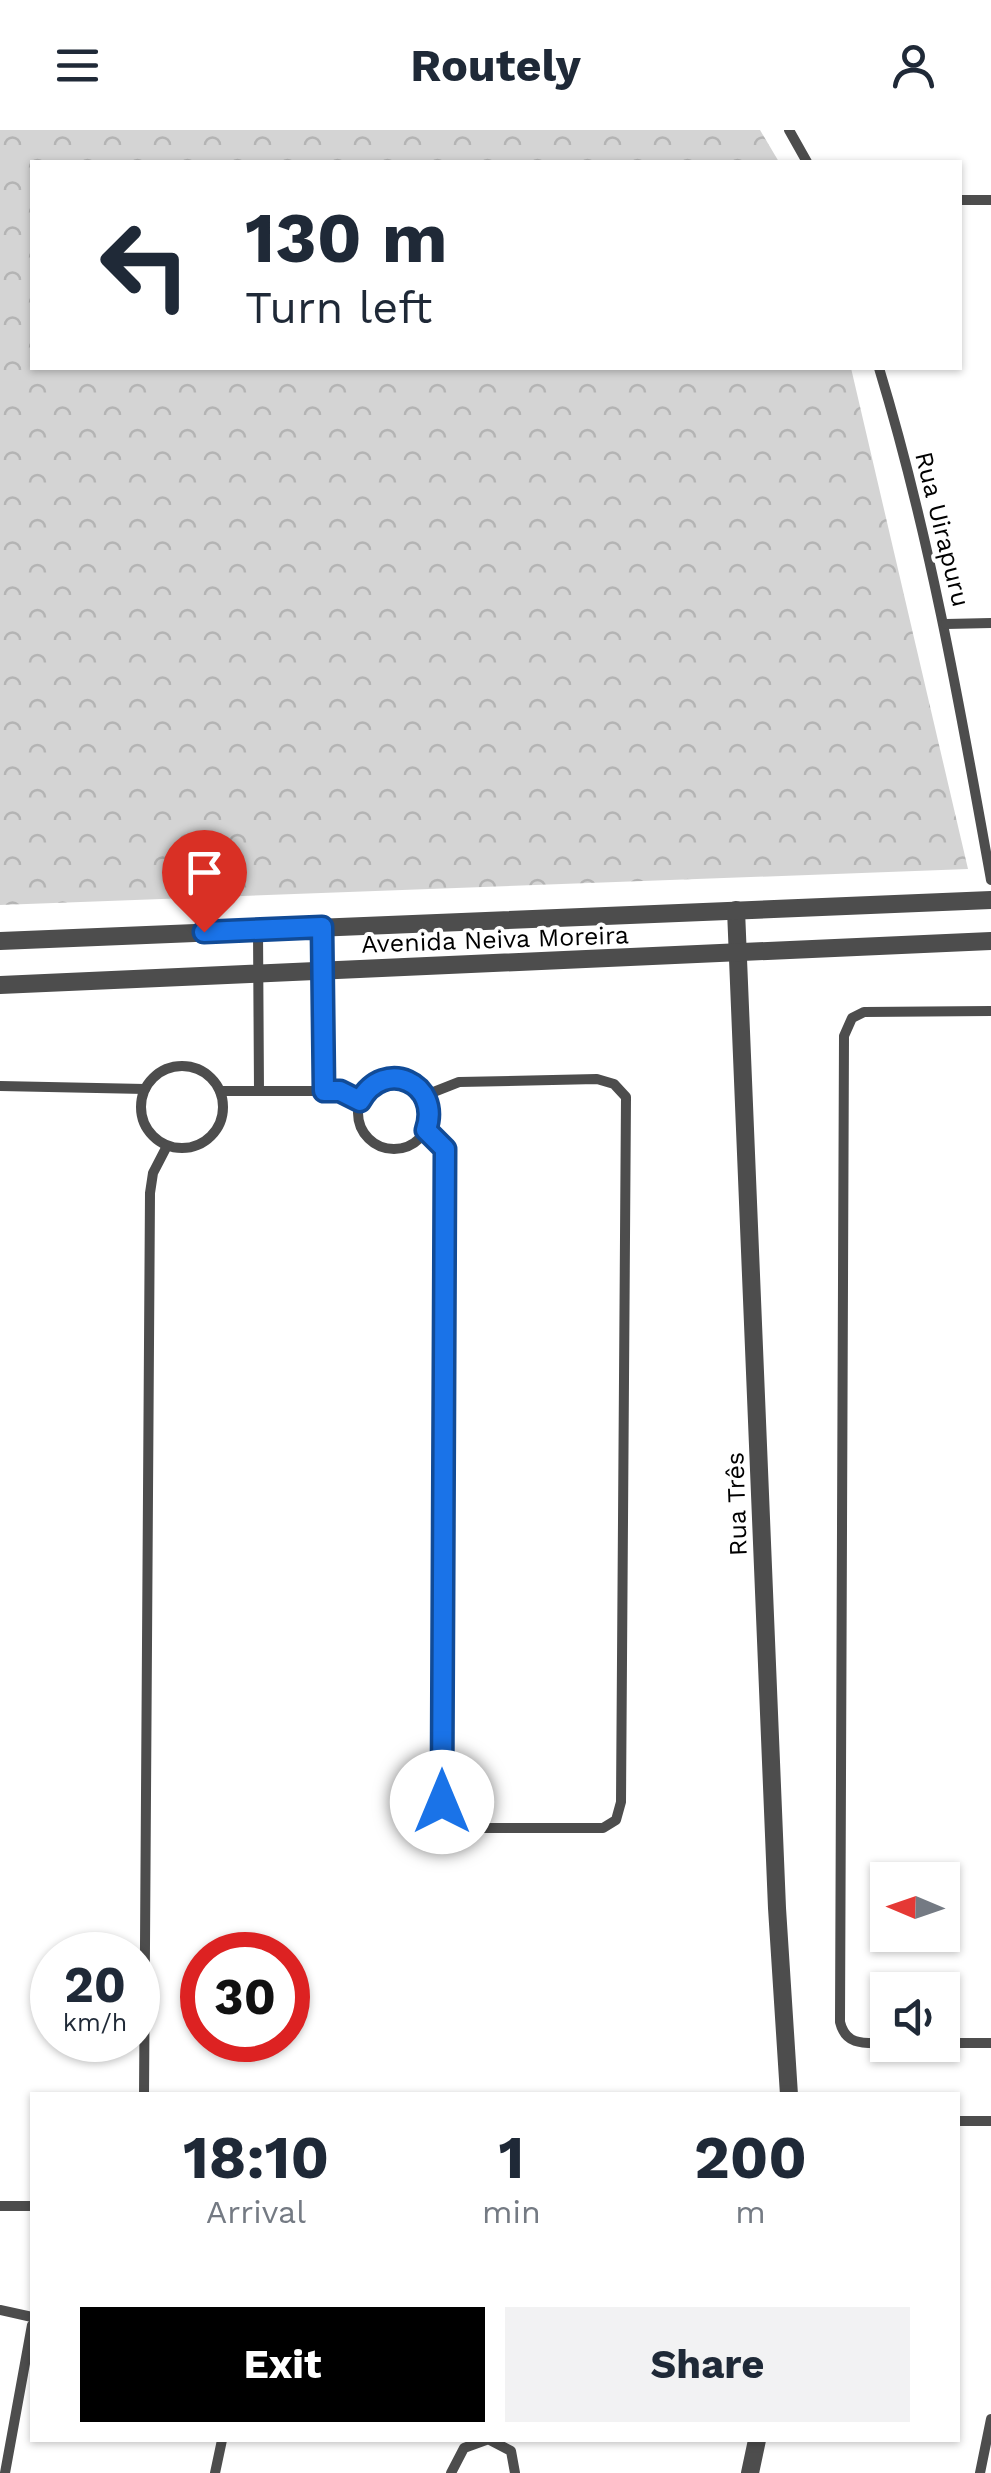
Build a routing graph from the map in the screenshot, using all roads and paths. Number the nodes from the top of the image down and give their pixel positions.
1 (789, 130) edge
2 (806, 160) edge
3 (962, 200) edge
4 (991, 200) edge
5 (881, 370) edge
6 (991, 623) edge
7 (946, 624) junction
8 (991, 880) edge
9 (991, 900) edge
10 (736, 910) junction
11 (322, 927) junction
12 (258, 930) junction
13 (0, 940) edge
14 (991, 940) edge
15 (738, 954) junction
16 (322, 970) junction
17 (258, 974) junction
18 (0, 985) edge
19 (991, 1010) edge
20 (0, 1086) edge
21 (145, 1089) junction
22 (220, 1090) junction
23 (259, 1090) junction
24 (324, 1091) junction
25 (426, 1095) junction
26 (360, 1101) junction
27 (426, 1130) junction
28 (167, 1146) junction
29 (870, 2042) edge
30 (960, 2043) edge
31 (991, 2043) edge
32 (144, 2092) edge
33 (789, 2092) edge
34 (960, 2120) edge
35 (991, 2121) edge
36 (0, 2206) edge
37 (30, 2206) edge
38 (0, 2310) edge
39 (30, 2317) edge
40 (30, 2336) edge
41 (991, 2419) edge
42 (222, 2442) edge
43 (482, 2442) edge
44 (492, 2442) edge
45 (757, 2442) edge
46 (4, 2473) edge
47 (215, 2473) edge
48 (451, 2473) edge
49 (515, 2473) edge
50 (750, 2473) edge
51 (980, 2473) edge

1 - 2 street
3 - 4 street
5 - 7 street, Rua Uirapuru
6 - 7 street
7 - 8 street, Rua Uirapuru
9 - 10 street, Avenida Neiva Moreira
10 - 11 street, Avenida Neiva Moreira
10 - 15 street, Rua Três
11 - 12 street, Avenida Neiva Moreira
11 - 16 street
12 - 13 street, Avenida Neiva Moreira
12 - 17 street
14 - 15 street, Avenida Neiva Moreira
15 - 16 street, Avenida Neiva Moreira
15 - 33 street, Rua Três
16 - 17 street, Avenida Neiva Moreira
16 - 24 street
17 - 18 street, Avenida Neiva Moreira
17 - 23 street
19 - 29 street
20 - 21 street
21 - 22 street
21 - 28 street
22 - 23 street
22 - 28 street
23 - 24 street
24 - 26 street
25 - 26 street
25 - 27 street
25 - 27 street
26 - 27 street
28 - 32 street
30 - 31 street
34 - 35 street
36 - 37 street
38 - 39 street
40 - 46 street
41 - 51 street
42 - 47 street
43 - 48 street
44 - 49 street
45 - 50 street

